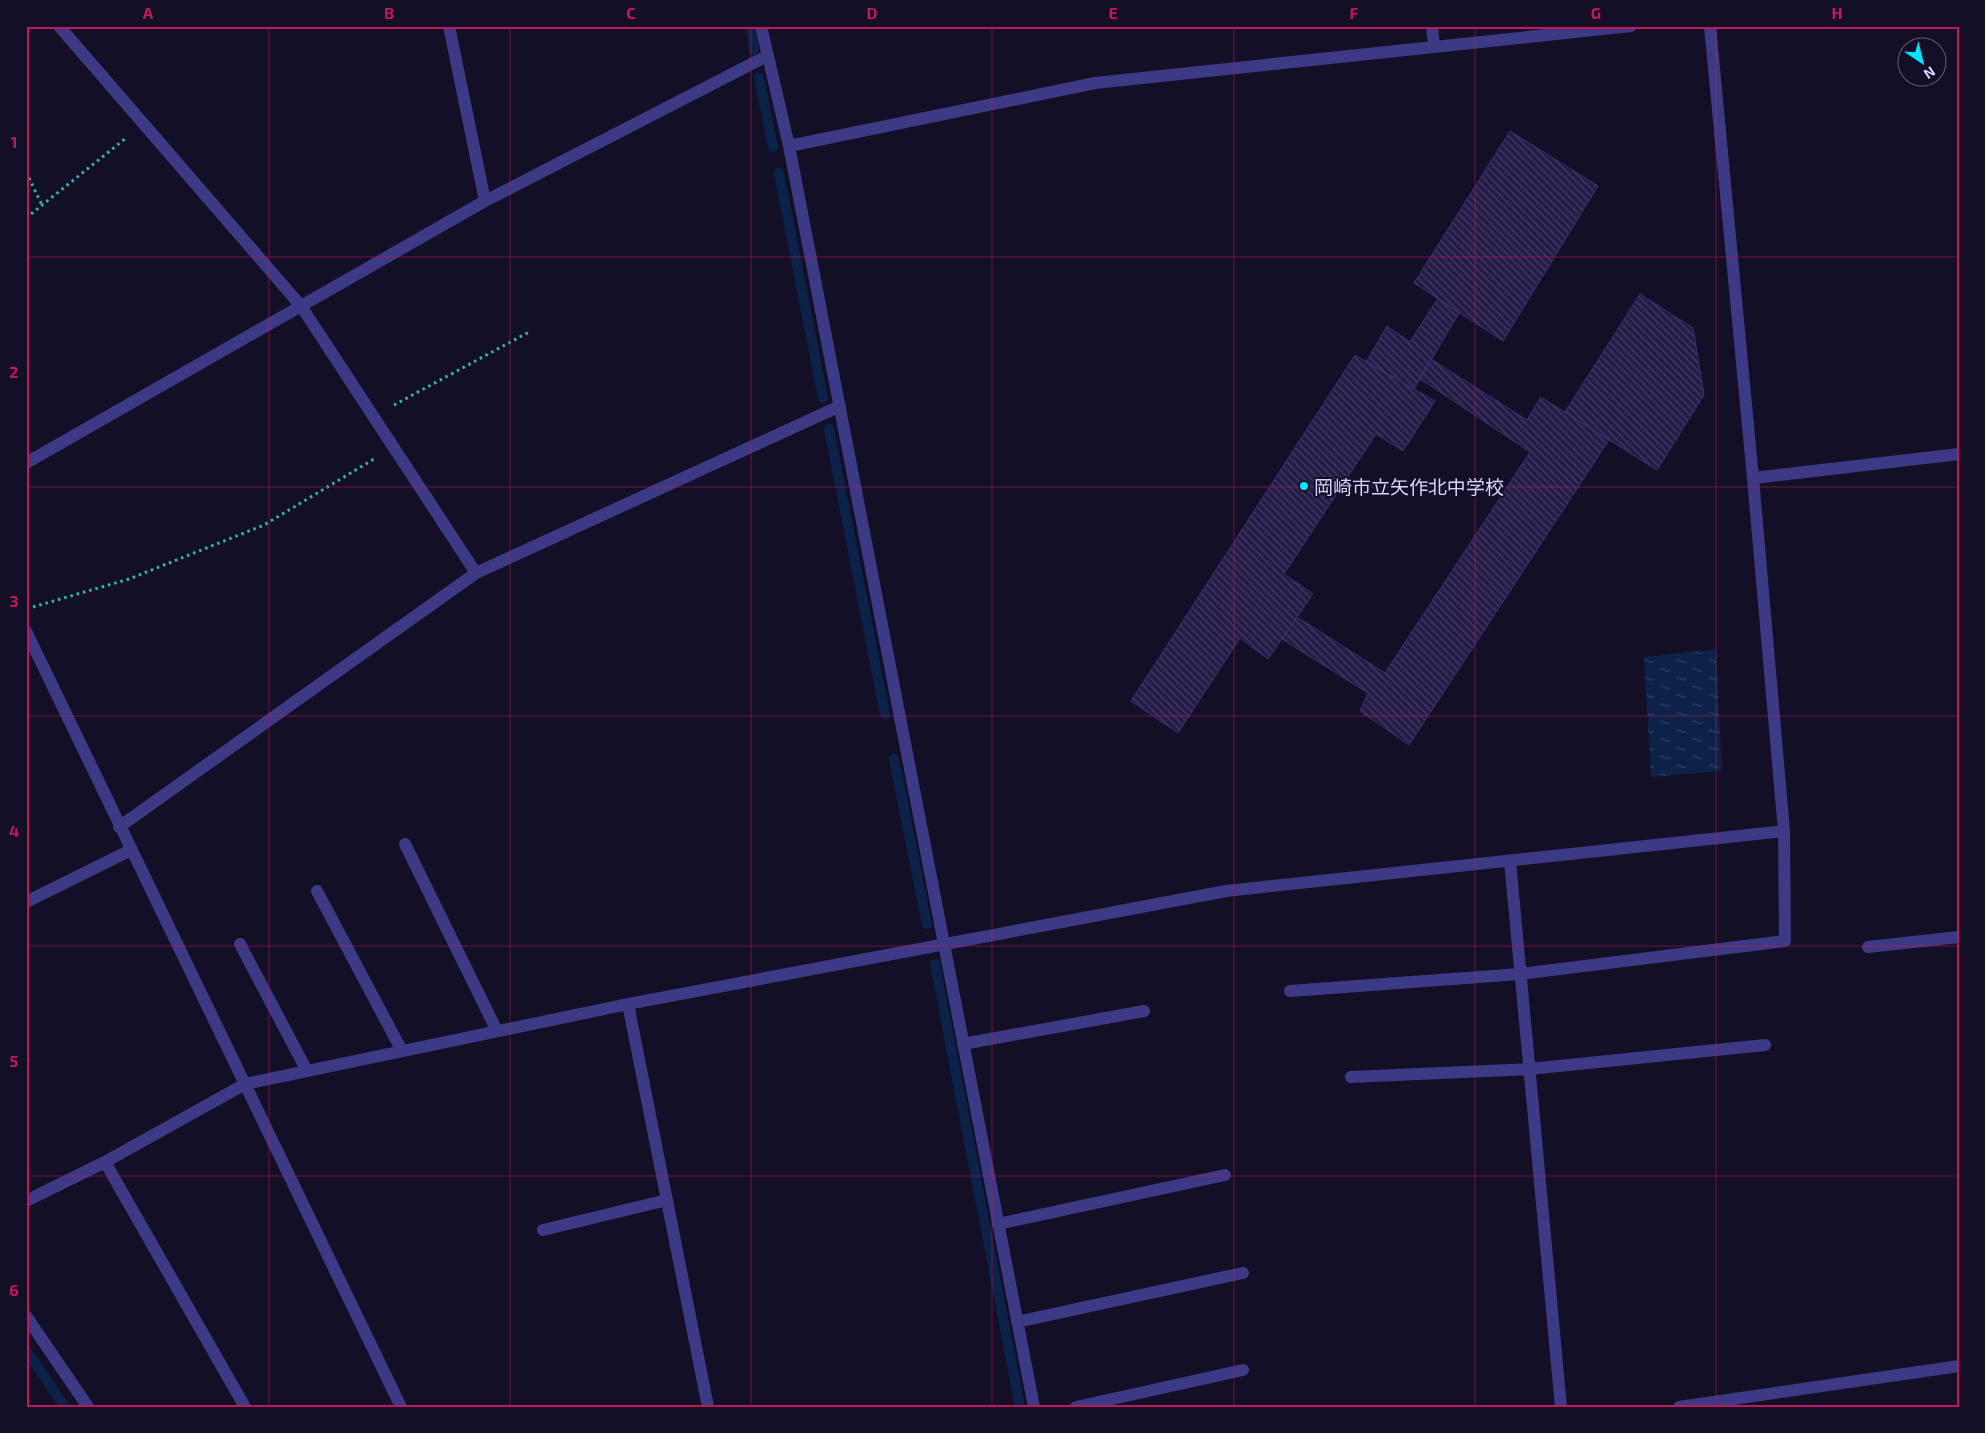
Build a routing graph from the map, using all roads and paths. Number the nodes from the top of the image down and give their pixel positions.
1 (59, 26) edge
2 (449, 26) edge
3 (761, 26) edge
4 (1432, 26) edge
5 (1631, 26) edge
6 (1710, 26) edge
7 (1434, 46) junction
8 (767, 56) junction
9 (144, 124) junction
10 (789, 146) junction
11 (26, 172) edge
12 (486, 202) junction
13 (42, 205) junction
14 (26, 218) edge
15 (301, 306) junction
16 (529, 332) dead end
17 (840, 406) junction
18 (374, 416) junction
19 (394, 447) junction
20 (1959, 454) edge
21 (26, 463) edge
22 (1753, 478) junction
23 (476, 573) junction
24 (26, 609) edge
25 (26, 631) edge
26 (120, 826) junction
27 (1784, 831) junction
28 (405, 844) dead end
29 (131, 850) junction
30 (1510, 861) junction
31 (317, 891) dead end
32 (26, 902) edge
33 (1959, 937) edge
34 (240, 944) dead end
35 (944, 944) junction
36 (1868, 947) dead end
37 (1520, 974) junction
38 (1290, 990) dead end
39 (628, 1004) junction
40 (1144, 1011) dead end
41 (497, 1031) junction
42 (963, 1044) junction
43 (1765, 1045) dead end
44 (402, 1051) junction
45 (1529, 1069) junction
46 (307, 1071) junction
47 (1351, 1077) dead end
48 (245, 1084) junction
49 (105, 1162) junction
50 (1225, 1175) dead end
51 (667, 1200) junction
52 (26, 1201) edge
53 (998, 1224) junction
54 (543, 1230) dead end
55 (1243, 1273) dead end
56 (26, 1316) edge
57 (1017, 1322) junction
58 (1959, 1366) edge
59 (1243, 1370) dead end
60 (88, 1407) edge
61 (245, 1407) edge
62 (401, 1407) edge
63 (708, 1407) edge
64 (1034, 1407) edge
65 (1076, 1407) edge
66 (1561, 1407) edge
67 (1679, 1407) edge

1 - 9 street
2 - 12 street
3 - 8 street
4 - 7 street
5 - 7 street
6 - 22 street
7 - 10 street
8 - 10 street
8 - 12 street
9 - 13 path
9 - 15 street
10 - 17 street
11 - 13 path
12 - 15 street
13 - 14 path
15 - 18 street
15 - 21 street
16 - 18 path
17 - 23 street
17 - 35 street
18 - 19 street
19 - 23 street
19 - 24 path
20 - 22 street
22 - 27 street
23 - 26 street
25 - 26 street
26 - 29 street
27 - 30 street
27 - 37 street
28 - 41 street
29 - 32 street
29 - 48 street
30 - 35 street
30 - 37 street
31 - 44 street
33 - 36 street
34 - 46 street
35 - 39 street
35 - 42 street
37 - 38 street
37 - 45 street
39 - 41 street
39 - 51 street
40 - 42 street
41 - 44 street
42 - 53 street
43 - 45 street
44 - 46 street
45 - 47 street
45 - 66 street
46 - 48 street
48 - 49 street
48 - 62 street
49 - 52 street
49 - 61 street
50 - 53 street
51 - 54 street
51 - 63 street
53 - 57 street
55 - 57 street
56 - 60 street
57 - 64 street
58 - 67 street
59 - 65 street

